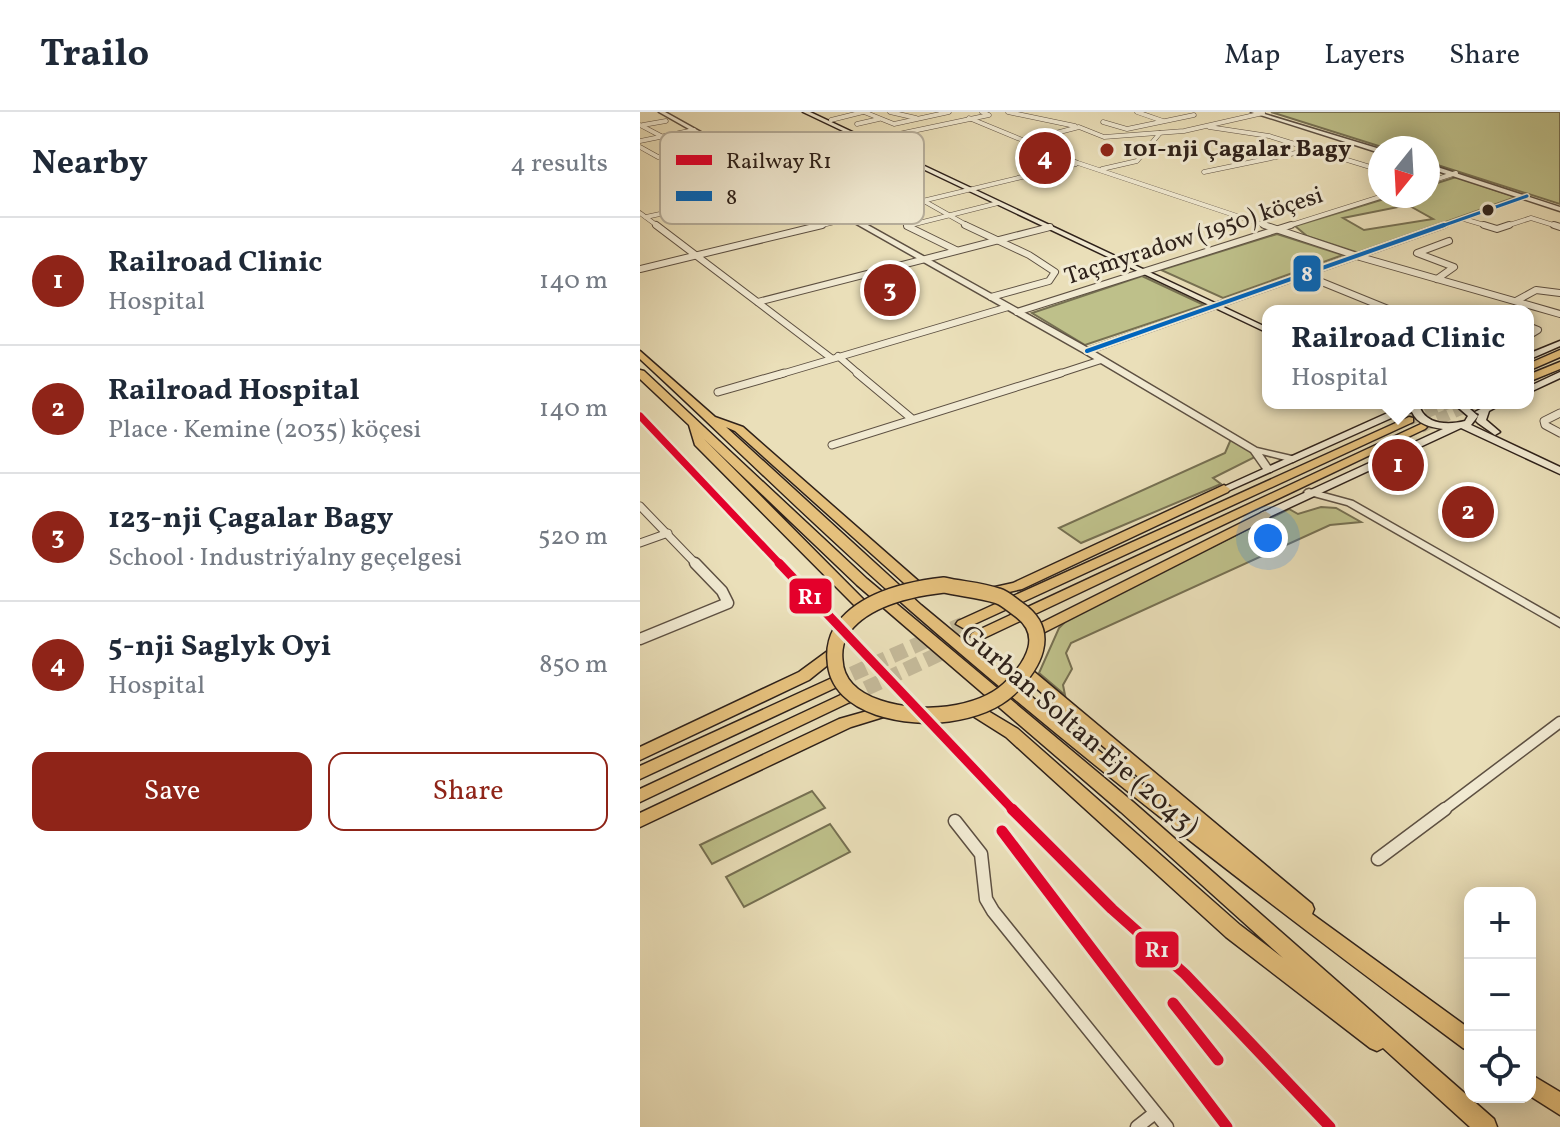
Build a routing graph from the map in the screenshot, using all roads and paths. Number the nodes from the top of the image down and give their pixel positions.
1 (661, 112) edge
2 (806, 112) edge
3 (815, 112) edge
4 (864, 112) edge
5 (890, 112) edge
6 (949, 112) edge
7 (982, 112) edge
8 (1008, 112) edge
9 (1137, 112) edge
10 (1157, 112) edge
11 (1259, 113) edge
12 (1144, 115) junction
13 (1194, 115) dead end
14 (969, 118) junction
15 (879, 119) junction
16 (919, 119) junction
17 (831, 120) junction
18 (666, 121) dead end
19 (1103, 122) dead end
20 (1165, 122) junction
21 (857, 124) dead end
22 (642, 125) edge
23 (939, 125) junction
24 (1206, 126) junction
25 (1079, 127) junction
26 (1140, 127) junction
27 (694, 130) junction
28 (1189, 130) junction
29 (683, 132) edge
30 (698, 132) edge
31 (852, 132) edge
32 (854, 132) edge
33 (907, 132) edge
34 (1159, 133) junction
35 (660, 135) edge
36 (660, 136) edge
37 (1025, 141) junction
38 (640, 144) edge
39 (1368, 146) edge
40 (1311, 150) junction
41 (660, 157) edge
42 (1078, 163) junction
43 (924, 165) edge
44 (1368, 167) edge
45 (1440, 169) edge
46 (1099, 170) junction
47 (1204, 172) dead end
48 (1454, 173) junction
49 (1440, 178) edge
50 (974, 189) junction
51 (1524, 197) junction
52 (924, 201) joint
53 (1368, 201) edge
54 (998, 203) junction
55 (1560, 208) edge
56 (643, 215) edge
57 (946, 216) junction
58 (1464, 219) junction
59 (924, 222) edge
60 (828, 224) edge
61 (863, 224) edge
62 (915, 224) edge
63 (1050, 227) junction
64 (1560, 227) edge
65 (1279, 229) junction
66 (998, 241) junction
67 (1449, 241) dead end
68 (957, 251) junction
69 (699, 255) junction
70 (1360, 257) junction
71 (924, 259) junction
72 (640, 269) edge
73 (1146, 270) junction
74 (1307, 276) junction
75 (1437, 279) junction
76 (1560, 293) edge
77 (991, 297) junction
78 (1516, 301) junction
79 (758, 302) junction
80 (1378, 305) edge
81 (1529, 305) edge
82 (1222, 306) junction
83 (1008, 307) junction
84 (1535, 307) edge
85 (1017, 312) junction
86 (1560, 314) edge
87 (1262, 325) edge
88 (1560, 343) edge
89 (1087, 351) junction
90 (1560, 353) edge
91 (640, 354) edge
92 (1534, 354) edge
93 (834, 357) junction
94 (1101, 360) junction
95 (1534, 365) edge
96 (1560, 365) edge
97 (640, 373) edge
98 (1534, 376) edge
99 (1559, 376) edge
100 (1534, 387) edge
101 (718, 392) dead end
102 (1461, 409) edge
103 (1485, 409) joint
104 (1415, 410) edge
105 (1560, 413) edge
106 (911, 418) junction
107 (702, 420) junction
108 (1466, 422) junction
109 (1441, 431) junction
110 (1560, 433) edge
111 (1490, 434) junction
112 (832, 445) dead end
113 (1254, 450) junction
114 (1293, 459) junction
115 (1560, 463) edge
116 (1268, 470) junction
117 (1560, 471) edge
118 (1339, 478) junction
119 (1253, 484) junction
120 (1304, 494) junction
121 (1272, 498) junction
122 (1350, 503) junction
123 (640, 506) edge
124 (1265, 515) junction
125 (668, 533) junction
126 (640, 543) edge
127 (918, 588) junction
128 (991, 592) junction
129 (865, 608) junction
130 (963, 624) tunnel mouth
131 (1560, 624) edge
132 (1036, 631) junction
133 (977, 636) tunnel mouth
134 (640, 639) edge
135 (834, 653) junction
136 (1027, 674) junction
137 (832, 683) tunnel mouth
138 (845, 698) tunnel mouth
139 (973, 709) junction
140 (885, 711) junction
141 (1560, 722) edge
142 (640, 754) edge
143 (640, 773) edge
144 (640, 796) edge
145 (640, 820) edge
146 (955, 821) dead end
147 (1378, 859) dead end
148 (1393, 985) junction
149 (1464, 1037) edge
150 (1536, 1088) edge
151 (1560, 1105) edge
152 (1155, 1113) junction
153 (1481, 1123) edge
154 (1137, 1127) edge
155 (1167, 1127) edge

1 - 27 street
2 - 31 main road
3 - 17 main road
4 - 15 street
4 - 17 street
5 - 16 street
6 - 16 street
7 - 14 street
8 - 25 street
9 - 12 street
10 - 12 street
11 - 24 street
11 - 39 street
12 - 20 street
13 - 20 street
14 - 23 street
14 - 37 street
15 - 16 street
15 - 21 street
16 - 23 street
17 - 32 main road
18 - 22 street
19 - 26 street
20 - 26 street
20 - 28 street
22 - 35 street
23 - 33 street
24 - 28 street
24 - 40 street
25 - 34 street
25 - 37 street
26 - 34 street
27 - 29 street
27 - 30 street
28 - 34 street
34 - 46 street
36 - 38 street
37 - 42 street
38 - 41 street
40 - 44 street
40 - 47 street
42 - 46 street
42 - 50 street
43 - 50 main road
45 - 48 street
46 - 65 street
48 - 49 street
48 - 51 street
50 - 52 street
50 - 54 main road
50 - 73 main road
51 - 55 street
51 - 58 street
52 - 57 street
53 - 65 street, Taçmyradow (1950) köçesi
54 - 57 street
54 - 63 main road
56 - 69 street
57 - 59 street
57 - 66 street
58 - 64 street
58 - 70 street
60 - 69 street
61 - 71 street
62 - 68 street
63 - 66 street
63 - 73 main road
65 - 70 street
65 - 73 street, Taçmyradow (1950) köçesi
66 - 68 street
66 - 77 street
67 - 75 street
68 - 71 street
69 - 72 street
69 - 79 street
70 - 74 street
70 - 75 street
71 - 77 street
71 - 79 street
73 - 82 main road
73 - 85 street, Taçmyradow (1950) köçesi
74 - 80 street
74 - 82 street
75 - 78 street
76 - 78 street
77 - 83 street
78 - 81 street
79 - 93 street
82 - 87 main road
82 - 89 street
83 - 85 street
83 - 93 street
84 - 86 street
85 - 89 street
88 - 92 main road
89 - 94 street
90 - 95 main road
91 - 107 main road, Gurban Soltan Eje (2043)
93 - 101 street
93 - 106 street
94 - 106 street
94 - 113 street
96 - 98 main road
97 - 107 main road, Gurban Soltan Eje (2043)
99 - 100 main road
102 - 108 main road
103 - 108 main road
103 - 111 main road
104 - 108 main road
104 - 114 main road
104 - 119 main road
104 - 121 main road
105 - 110 street
106 - 112 street
107 - 127 main road
107 - 129 main road
107 - 148 main road, Gurban Soltan Eje (2043)
107 - 153 main road, Gurban Soltan Eje (2043)
108 - 109 main road
108 - 111 main road
109 - 111 main road
109 - 118 main road
111 - 115 main road
111 - 117 main road
113 - 114 street
113 - 116 street
114 - 116 main road
116 - 119 main road
118 - 120 main road
118 - 122 street
119 - 128 main road
119 - 130 main road
120 - 121 main road
120 - 122 street
120 - 124 main road
121 - 124 main road
121 - 133 main road
122 - 131 street
123 - 125 street
124 - 132 main road
125 - 126 street
125 - 134 street
127 - 128 main road, bridge
127 - 129 main road, bridge
128 - 132 main road, bridge
129 - 135 main road, bridge
132 - 136 main road, bridge
135 - 140 main road, bridge
135 - 142 main road
136 - 139 main road, bridge
136 - 148 main road
137 - 143 main road
138 - 144 main road
139 - 140 main road, bridge
139 - 153 main road
140 - 145 main road
141 - 147 street
146 - 152 street
148 - 149 main road, Gurban Soltan Eje (2043)
150 - 151 main road
152 - 154 street
152 - 155 street

